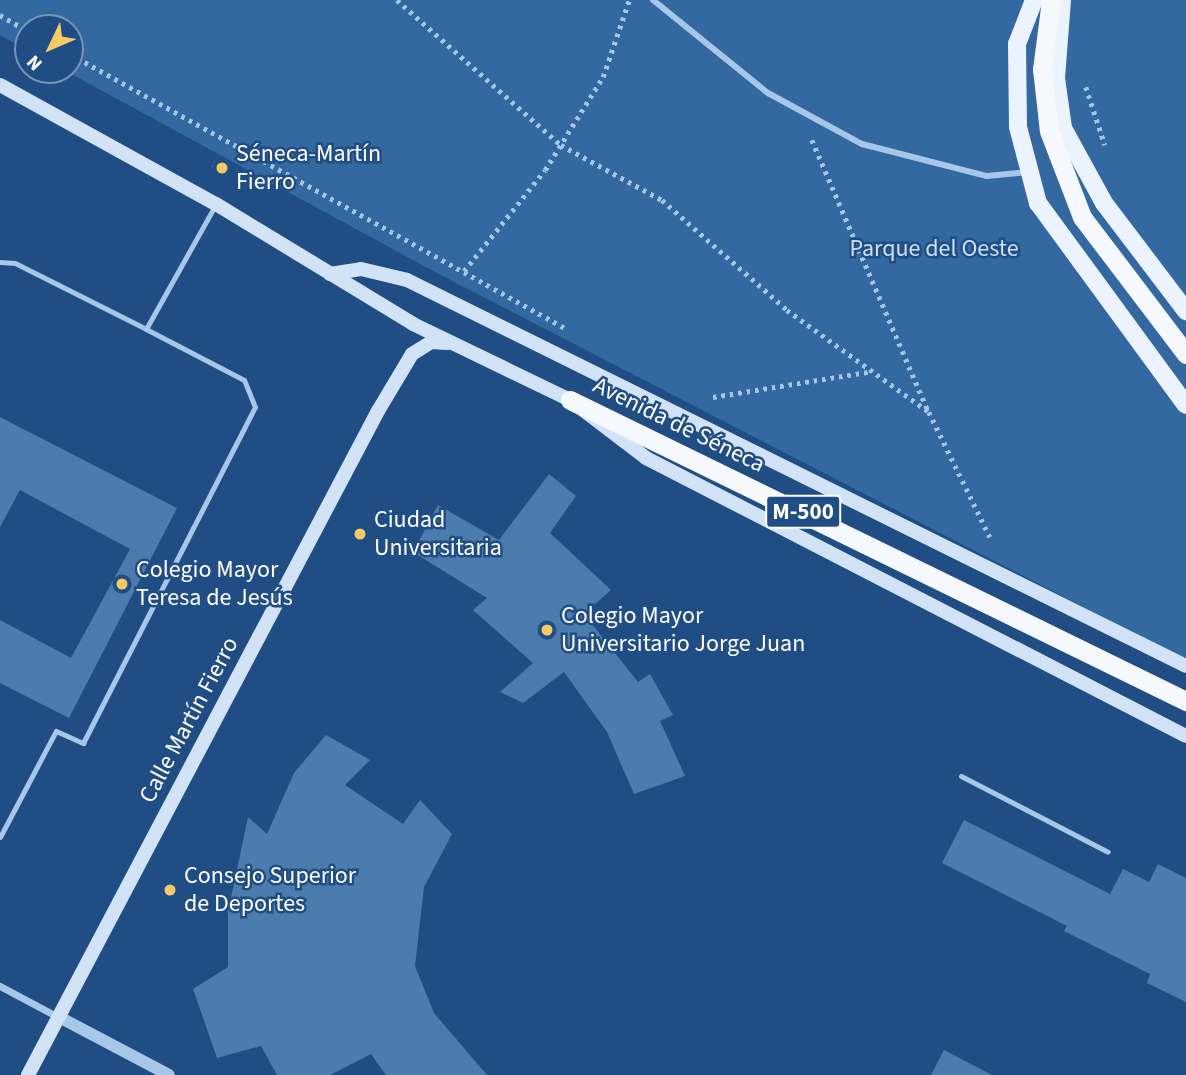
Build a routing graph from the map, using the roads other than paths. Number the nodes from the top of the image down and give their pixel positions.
1 (653, 0) edge
2 (1034, 0) edge
3 (1051, 0) edge
4 (1062, 0) edge
5 (0, 85) edge
6 (1030, 172) junction
7 (216, 204) junction
8 (0, 262) edge
9 (330, 274) junction
10 (1186, 311) edge
11 (413, 324) junction
12 (146, 329) junction
13 (453, 344) junction
14 (412, 354) junction
15 (1186, 354) edge
16 (570, 400) junction
17 (1186, 405) edge
18 (1186, 666) edge
19 (1186, 701) edge
20 (1186, 736) edge
21 (961, 776) dead end
22 (0, 837) edge
23 (1108, 852) dead end
24 (0, 986) edge
25 (59, 1017) junction
26 (27, 1075) edge
27 (169, 1075) edge

1 - 6 street
2 - 6 main road
3 - 15 highway
4 - 10 main road
5 - 7 main road, Avenida de Séneca
6 - 17 main road
7 - 9 main road, Avenida de Séneca
7 - 12 lane
8 - 12 lane
9 - 11 main road, Avenida de Séneca
9 - 18 main road
11 - 13 main road, Avenida de Séneca
11 - 14 main road
12 - 22 lane
13 - 14 main road
13 - 16 main road, Avenida de Séneca
14 - 25 main road, Calle Martín Fierro
16 - 19 highway, Avenida de Séneca / M-500
16 - 20 main road
21 - 23 lane
24 - 25 street
25 - 26 main road, Calle Martín Fierro
25 - 27 street

